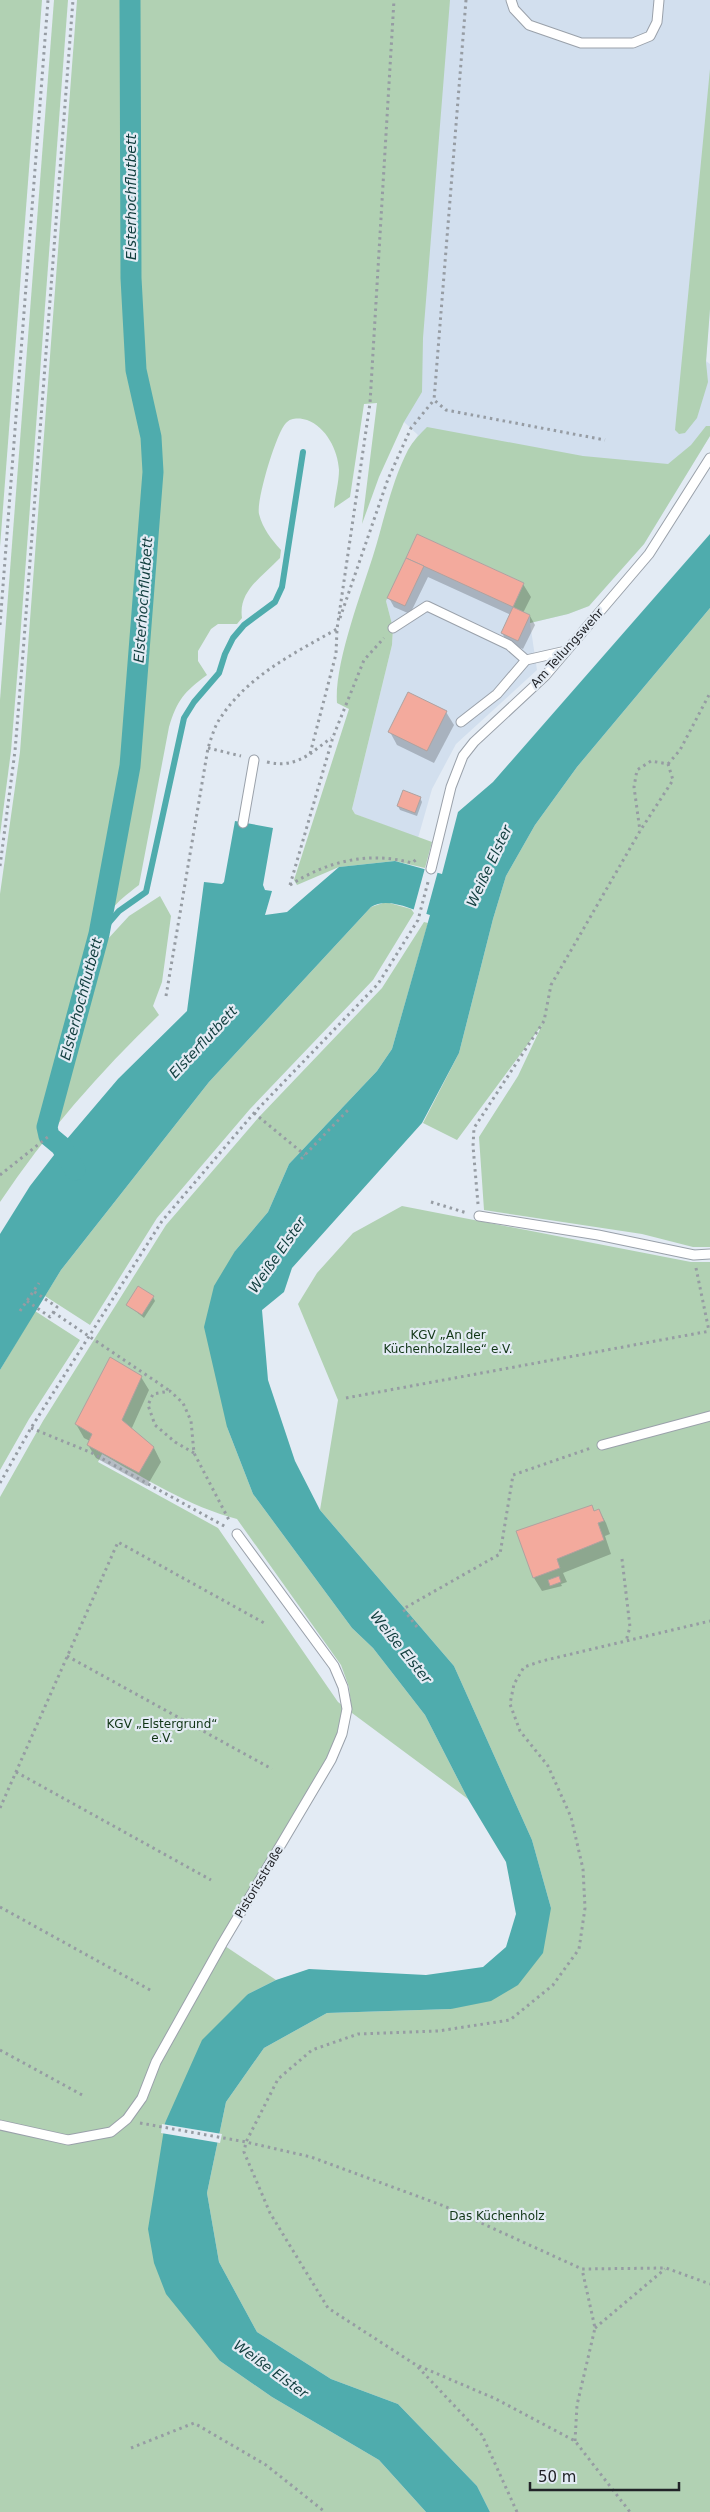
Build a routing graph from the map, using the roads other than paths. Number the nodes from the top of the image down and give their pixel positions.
1 (511, 0) edge
2 (659, 0) edge
3 (710, 458) edge
4 (393, 628) road end
5 (566, 651) junction
6 (526, 660) junction
7 (461, 722) dead end
8 (254, 760) road end
9 (243, 822) dead end
10 (431, 869) road end
11 (479, 1216) road end
12 (710, 1254) edge
13 (710, 1416) edge
14 (602, 1444) road end
15 (236, 1534) road end
16 (0, 2125) edge

1 - 2 lane
3 - 5 lane, Am Teilungswehr
4 - 6 lane
5 - 6 lane
5 - 10 lane, Am Teilungswehr
6 - 7 lane
8 - 9 lane
11 - 12 lane
13 - 14 lane
15 - 16 lane, Pistorisstraße

